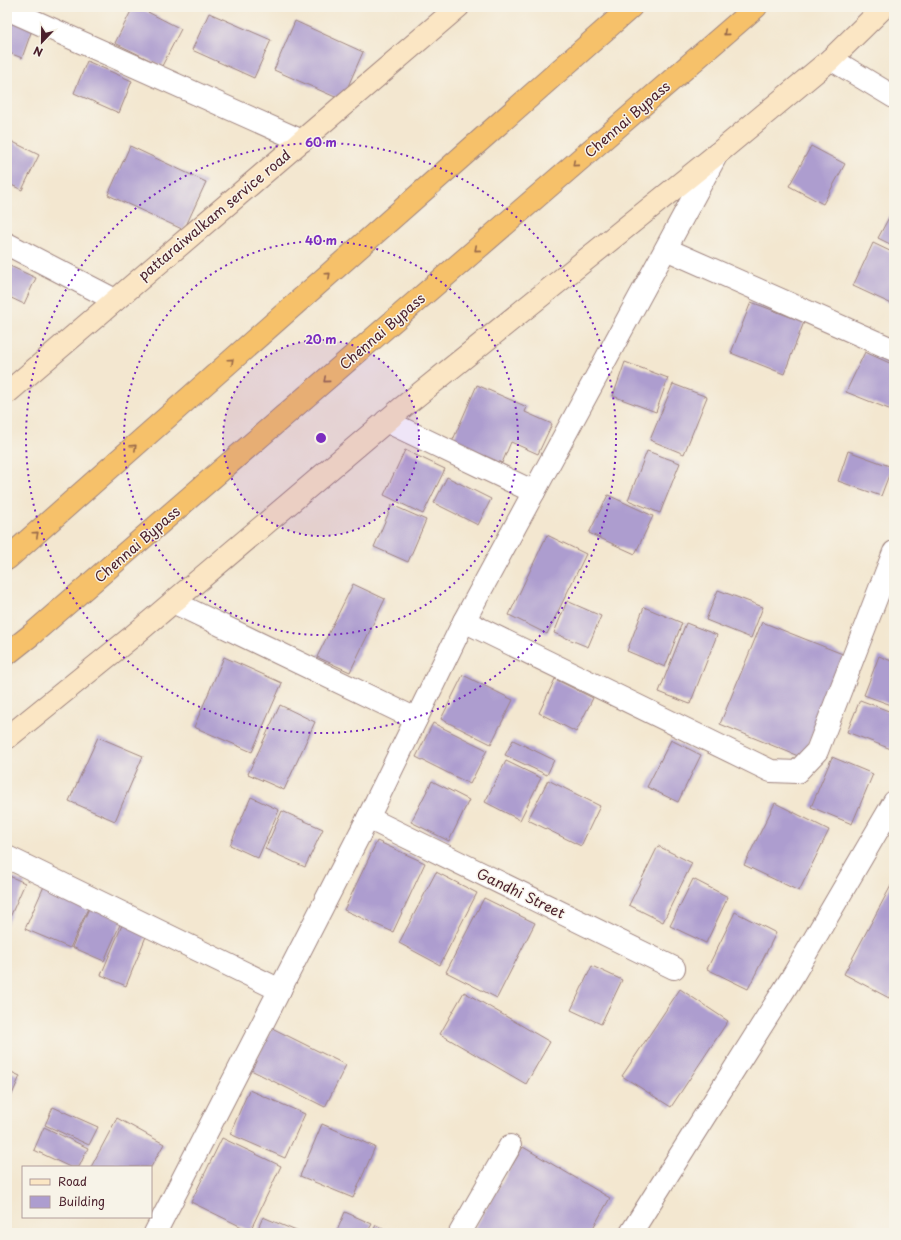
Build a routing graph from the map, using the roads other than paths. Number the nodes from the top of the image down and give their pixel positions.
1 (458, 7) edge
2 (631, 7) edge
3 (756, 7) edge
4 (884, 7) edge
5 (7, 9) edge
6 (831, 59) junction
7 (894, 97) edge
8 (302, 140) junction
9 (717, 154) junction
10 (7, 244) edge
11 (666, 249) junction
12 (115, 300) junction
13 (894, 350) edge
14 (7, 393) edge
15 (386, 421) junction
16 (534, 492) junction
17 (894, 552) edge
18 (7, 560) edge
19 (173, 602) junction
20 (464, 621) junction
21 (7, 654) edge
22 (416, 719) junction
23 (7, 738) edge
24 (894, 802) edge
25 (368, 818) junction
26 (7, 856) edge
27 (674, 968) dead end
28 (280, 990) junction
29 (510, 1146) dead end
30 (155, 1233) edge
31 (460, 1233) edge
32 (631, 1233) edge

1 - 8 street, pattaraiwalkam service road
18 -> 2 highway
3 -> 21 highway, Chennai Bypass
4 - 6 street
5 - 8 street
6 - 7 street
6 - 9 street
8 - 12 street, pattaraiwalkam service road
9 - 11 street
9 - 15 street
10 - 12 street
11 - 13 street
11 - 16 street
12 - 14 street, pattaraiwalkam service road
15 - 16 street
15 - 19 street
16 - 20 street
17 - 20 street
19 - 22 street
19 - 23 street
20 - 22 street
22 - 25 street
24 - 32 street
25 - 27 street, Gandhi Street
25 - 28 street
26 - 28 street
28 - 30 street
29 - 31 street

